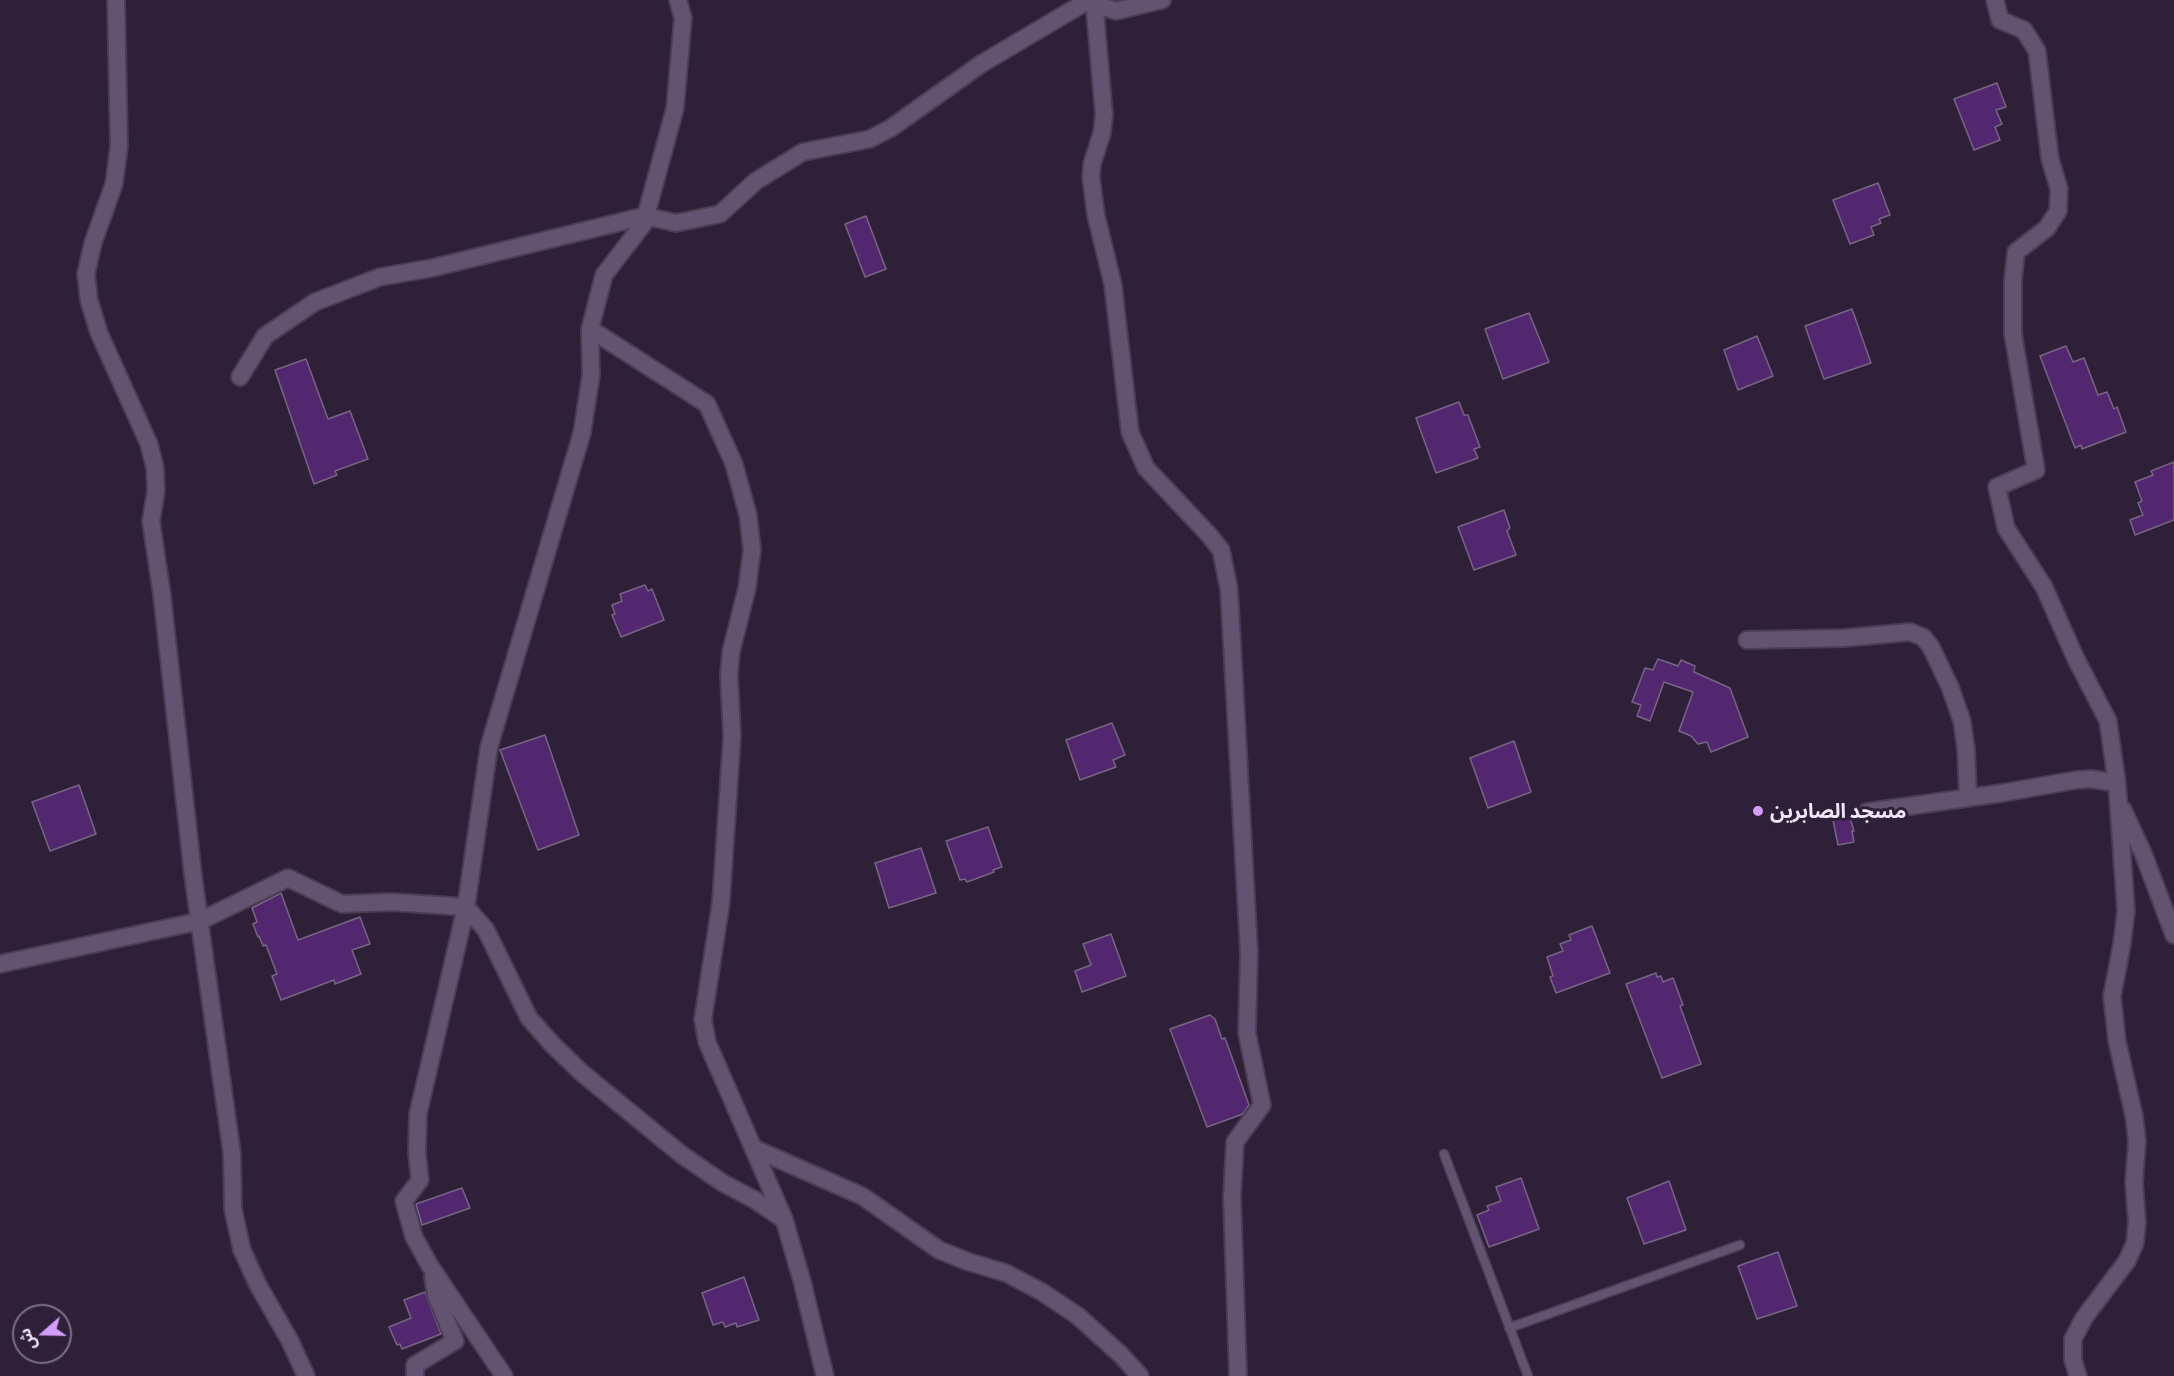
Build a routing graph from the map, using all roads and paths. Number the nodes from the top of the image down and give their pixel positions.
1 (116, 0) edge
2 (678, 0) edge
3 (1162, 0) edge
4 (1995, 0) edge
5 (1092, 1) edge
6 (645, 216) junction
7 (590, 329) junction
8 (240, 377) dead end
9 (1747, 640) dead end
10 (2117, 791) junction
11 (1968, 797) junction
12 (1866, 812) dead end
13 (466, 907) junction
14 (200, 921) junction
15 (2174, 935) edge
16 (0, 964) edge
17 (753, 1148) junction
18 (1444, 1154) dead end
19 (784, 1219) junction
20 (1740, 1245) dead end
21 (430, 1266) junction
22 (1509, 1328) junction
23 (306, 1376) edge
24 (415, 1376) edge
25 (504, 1376) edge
26 (825, 1376) edge
27 (1140, 1376) edge
28 (1238, 1376) edge
29 (1528, 1376) edge
30 (2078, 1376) edge

1 - 14 street
2 - 6 street
3 - 5 street
4 - 10 street
5 - 6 street
5 - 28 street
6 - 7 street
6 - 8 street
7 - 13 street
7 - 17 street
9 - 11 street
10 - 11 street
10 - 15 street
10 - 30 street
11 - 12 street
13 - 14 street
13 - 19 street
13 - 21 street
14 - 16 street
14 - 23 street
17 - 19 street
17 - 27 street
18 - 22 lane
19 - 26 street
20 - 22 lane
21 - 24 street
21 - 25 street
22 - 29 lane

